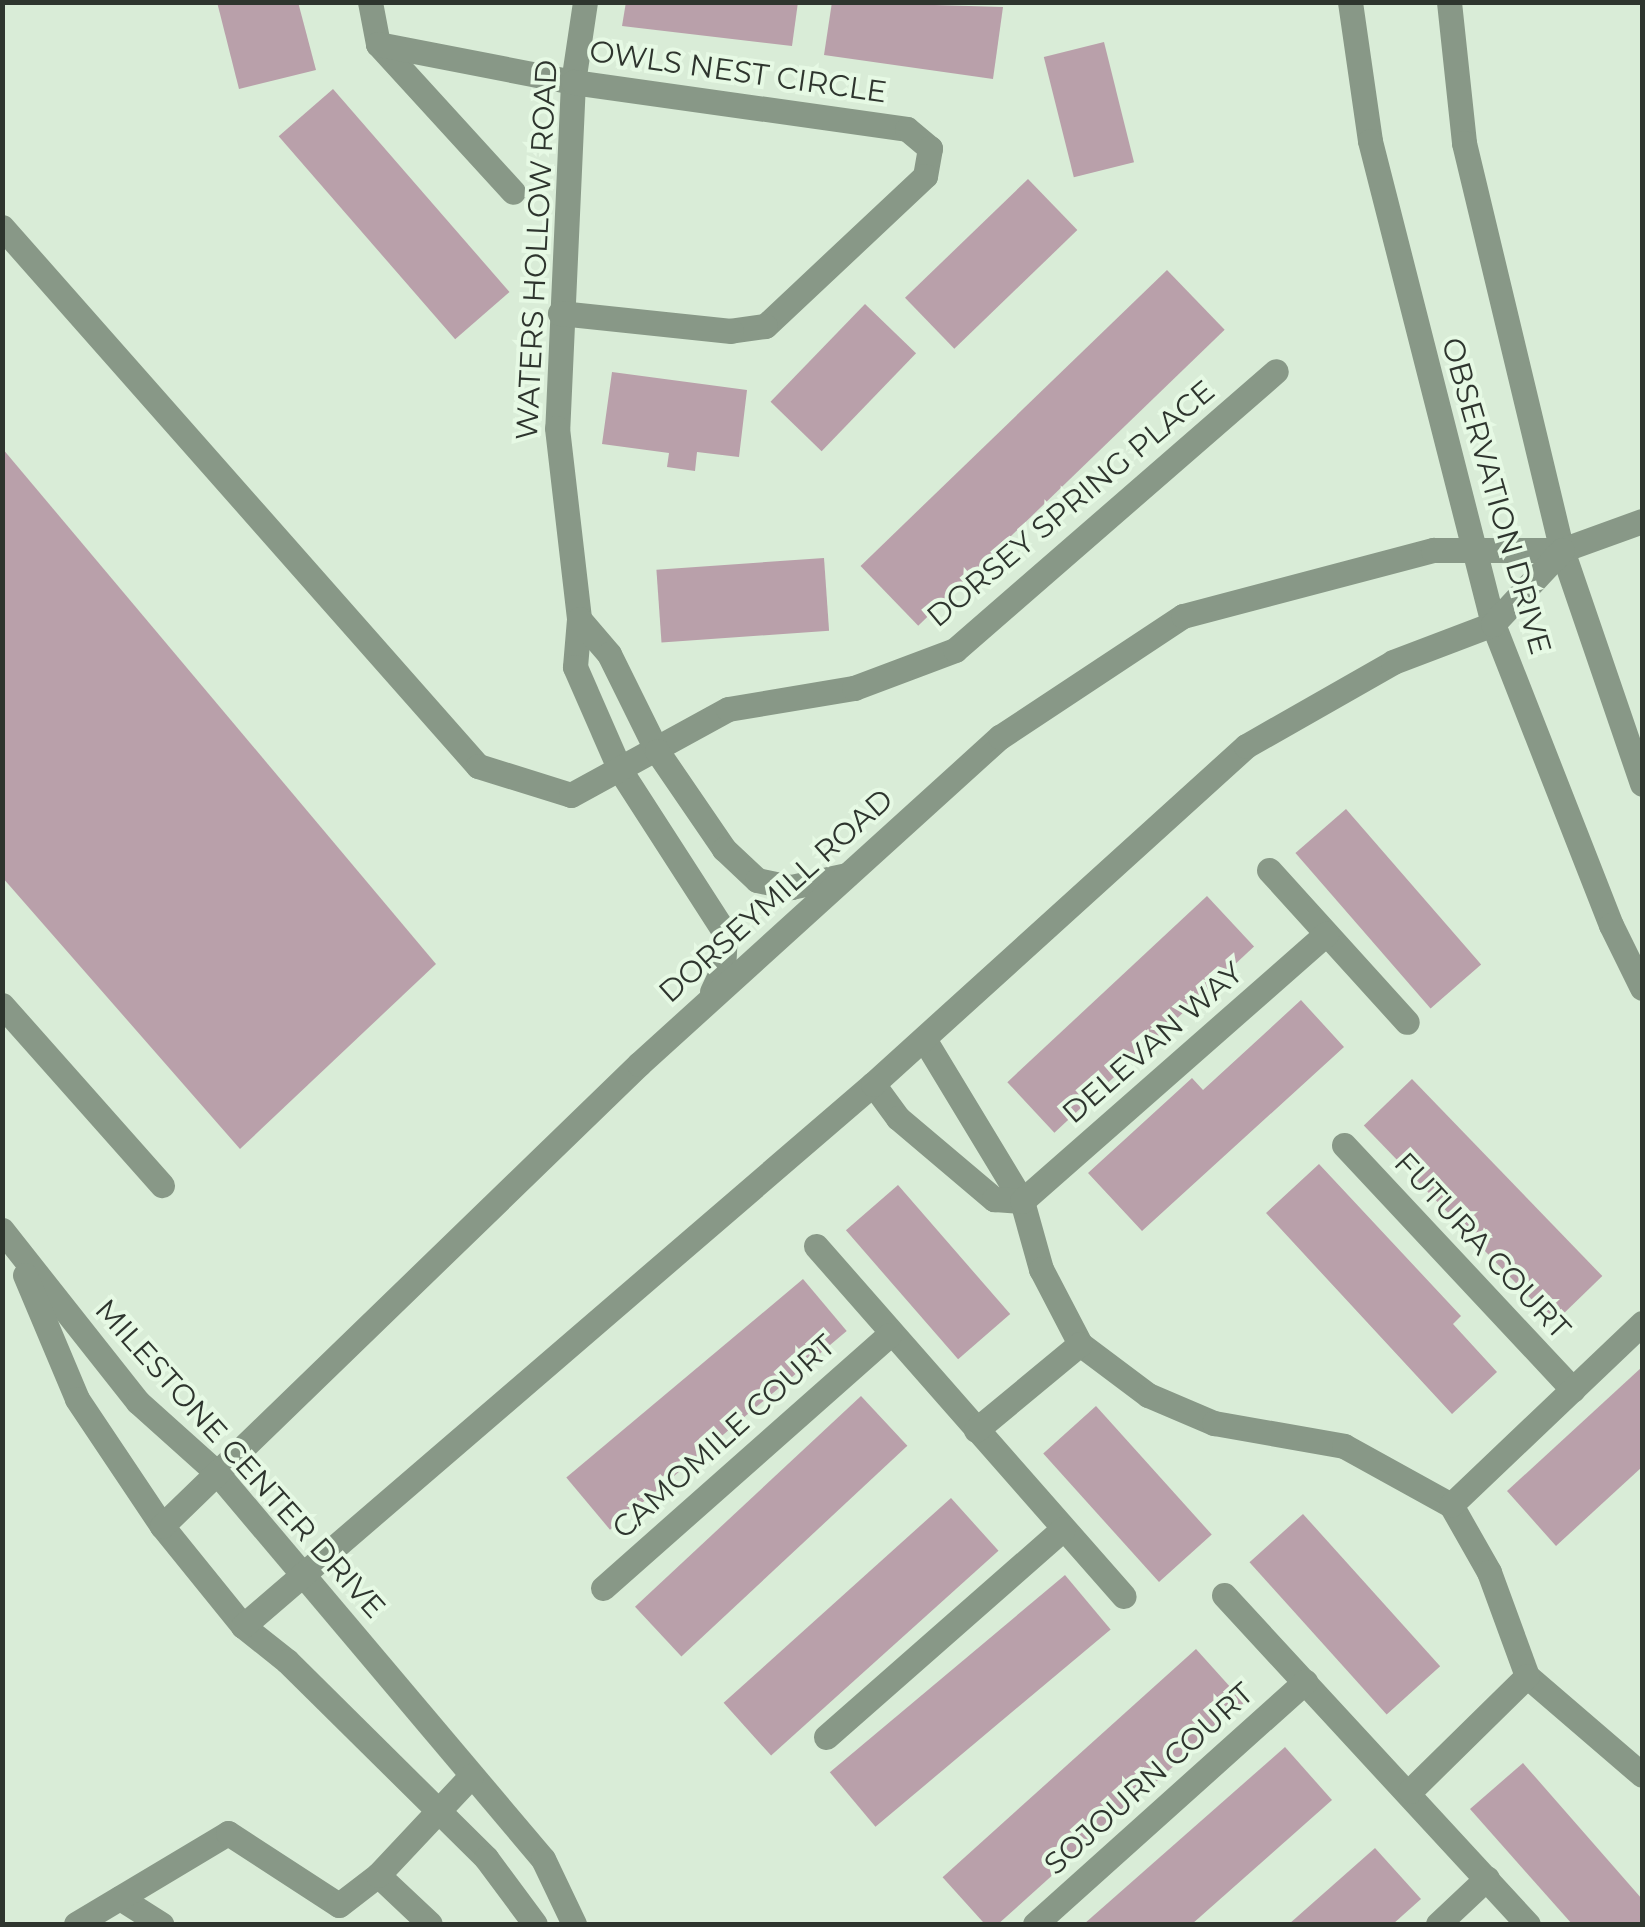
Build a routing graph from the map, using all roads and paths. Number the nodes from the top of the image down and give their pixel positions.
1 (370, 2) edge
2 (585, 2) edge
3 (1350, 2) edge
4 (1449, 2) edge
5 (378, 44) junction
6 (574, 82) junction
7 (514, 192) dead end
8 (2, 228) edge
9 (560, 314) junction
10 (1276, 371) dead end
11 (1642, 521) edge
12 (1473, 549) junction
13 (1562, 550) junction
14 (579, 619) junction
15 (1493, 624) junction
16 (656, 750) junction
17 (620, 770) junction
18 (1642, 784) edge
19 (1269, 870) dead end
20 (849, 874) junction
21 (1326, 934) junction
22 (1642, 988) edge
23 (708, 1002) junction
24 (2, 1005) edge
25 (1407, 1022) dead end
26 (924, 1039) junction
27 (873, 1084) junction
28 (1344, 1145) dead end
29 (162, 1185) dead end
30 (1022, 1201) junction
31 (8, 1239) edge
32 (816, 1246) dead end
33 (1642, 1324) edge
34 (889, 1334) junction
35 (1080, 1344) junction
36 (1573, 1390) junction
37 (976, 1430) junction
38 (217, 1473) junction
39 (1451, 1505) junction
40 (162, 1526) junction
41 (1063, 1530) junction
42 (303, 1574) junction
43 (603, 1588) dead end
44 (1224, 1595) dead end
45 (1124, 1596) dead end
46 (243, 1626) junction
47 (1528, 1676) junction
48 (1306, 1682) junction
49 (826, 1737) dead end
50 (1642, 1775) edge
51 (471, 1776) junction
52 (1410, 1791) junction
53 (438, 1811) junction
54 (378, 1875) junction
55 (1487, 1878) junction
56 (120, 1898) junction
57 (332, 1915) edge
58 (76, 1924) edge
59 (161, 1924) edge
60 (430, 1924) edge
61 (535, 1924) edge
62 (574, 1924) edge
63 (1035, 1924) edge
64 (1438, 1924) edge
65 (1528, 1924) edge

1 - 5 street
2 - 6 street, WATERS HOLLOW ROAD
3 - 12 street, OBSERVATION DRIVE
4 - 13 street, OBSERVATION DRIVE
5 - 6 street, OWLS NEST CIRCLE
5 - 7 street
6 - 9 street, WATERS HOLLOW ROAD
6 - 9 street, OWLS NEST CIRCLE
8 - 17 street, DORSEY SPRING PLACE
9 - 14 street, WATERS HOLLOW ROAD
10 - 16 street, DORSEY SPRING PLACE
11 - 13 street, DORSEYMILL ROAD
12 - 13 street, DORSEYMILL ROAD
12 - 15 street, OBSERVATION DRIVE
12 - 20 street, DORSEYMILL ROAD
13 - 15 street, DORSEYMILL ROAD
13 - 18 street, OBSERVATION DRIVE
14 - 16 street
14 - 17 street, WATERS HOLLOW ROAD
15 - 22 street, OBSERVATION DRIVE
15 - 26 street, DORSEYMILL ROAD
16 - 17 street, DORSEY SPRING PLACE
16 - 20 street
17 - 23 street, WATERS HOLLOW ROAD
19 - 21 street
20 - 23 street, DORSEYMILL ROAD
21 - 25 street
21 - 30 street, DELEVAN WAY
23 - 38 street, DORSEYMILL ROAD
24 - 29 street
26 - 27 street, DORSEYMILL ROAD
26 - 30 street
27 - 30 street
27 - 42 street, DORSEYMILL ROAD
28 - 36 street, FUTURA COURT
30 - 35 street
31 - 38 street, MILESTONE CENTER DRIVE
31 - 40 street, MILESTONE CENTER DRIVE
32 - 34 street
33 - 36 street
34 - 37 street
34 - 43 street, CAMOMILE COURT
35 - 37 street
35 - 39 street
36 - 39 street
37 - 41 street
38 - 40 street, DORSEYMILL ROAD
38 - 42 street, MILESTONE CENTER DRIVE
39 - 47 street
40 - 46 street, MILESTONE CENTER DRIVE
41 - 45 street
41 - 49 street
42 - 46 street, DORSEYMILL ROAD
42 - 51 street, MILESTONE CENTER DRIVE
44 - 48 street
46 - 53 street, MILESTONE CENTER DRIVE
47 - 50 street
47 - 52 street
48 - 52 street
48 - 63 street, SOJOURN COURT
51 - 53 street
51 - 62 street, MILESTONE CENTER DRIVE
52 - 55 street
53 - 54 street
53 - 61 street, MILESTONE CENTER DRIVE
54 - 57 street
54 - 60 street
55 - 64 street
55 - 65 street
56 - 57 street
56 - 58 street
56 - 59 street

